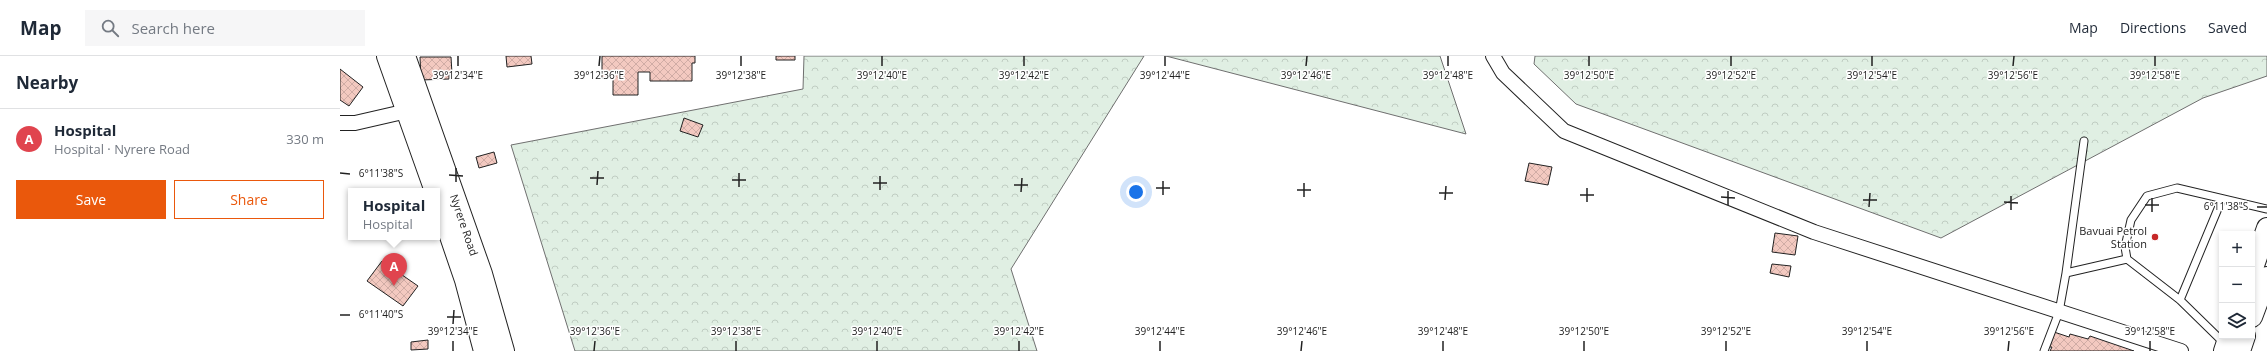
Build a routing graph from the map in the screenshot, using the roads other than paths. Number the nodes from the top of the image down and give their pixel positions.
1 (388, 56) edge
2 (404, 56) edge
3 (1493, 56) edge
4 (416, 109) junction
5 (340, 123) edge
6 (2084, 140) dead end
7 (435, 188) edge
8 (2222, 199) junction
9 (440, 204) edge
10 (2267, 209) edge
11 (2267, 228) edge
12 (2127, 259) junction
13 (2253, 267) edge
14 (2066, 273) junction
15 (2267, 277) edge
16 (2180, 300) junction
17 (2255, 309) edge
18 (2059, 312) junction
19 (2240, 339) edge
20 (2230, 346) edge
21 (485, 351) edge
22 (503, 351) edge
23 (2044, 351) edge
24 (2181, 351) edge

1 - 4 main road, Nyrere Road
2 - 4 main road, Nyrere Road
3 - 18 street
4 - 5 street
4 - 7 main road, Nyrere Road
4 - 22 main road, Nyrere Road
6 - 14 lane
8 - 10 lane
8 - 12 lane
8 - 16 lane
9 - 21 main road, Nyrere Road
11 - 13 main road
12 - 14 lane
12 - 16 lane
14 - 18 lane
15 - 17 main road
16 - 20 lane
18 - 23 lane
18 - 24 street
19 - 20 main road

